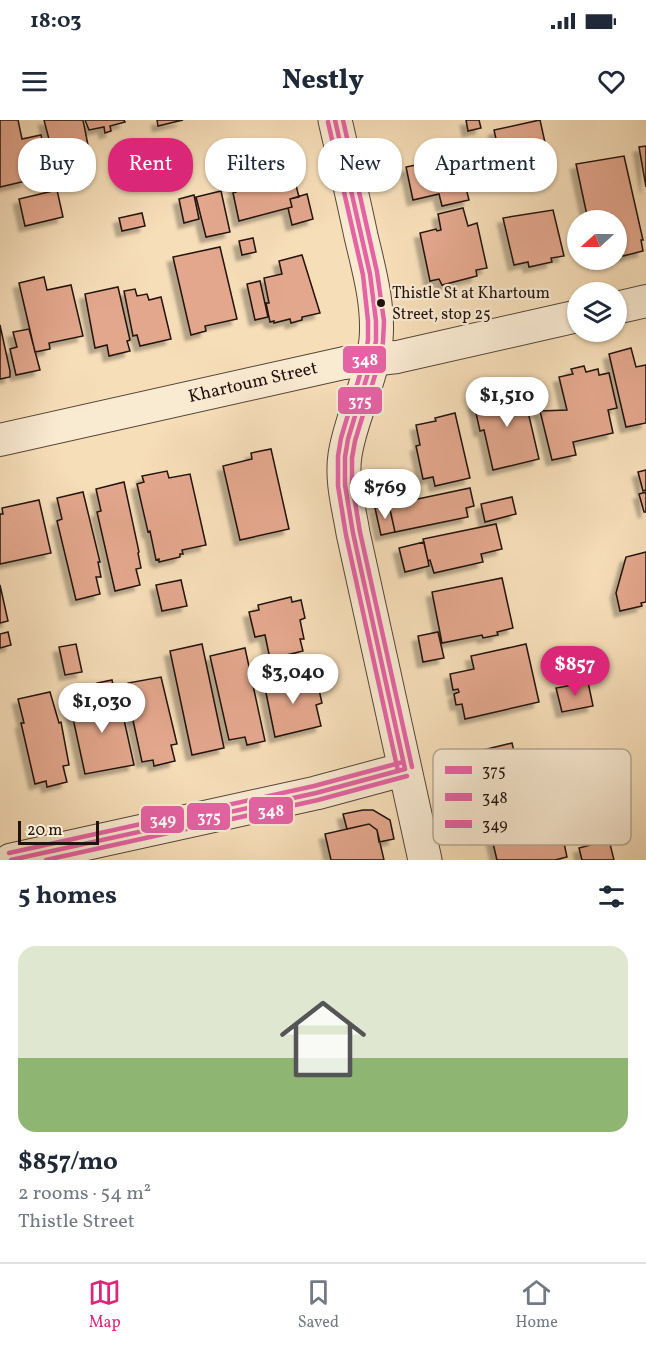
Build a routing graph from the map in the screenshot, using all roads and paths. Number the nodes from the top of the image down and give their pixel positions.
1 (335, 120) edge
2 (646, 301) edge
3 (627, 305) edge
4 (567, 318) edge
5 (372, 360) junction
6 (0, 440) edge
7 (405, 769) junction
8 (11, 860) edge
9 (425, 860) edge

1 - 5 street
2 - 3 street
4 - 5 street, Khartoum Street
5 - 6 street, Khartoum Street
5 - 7 street
7 - 8 street
7 - 9 street

